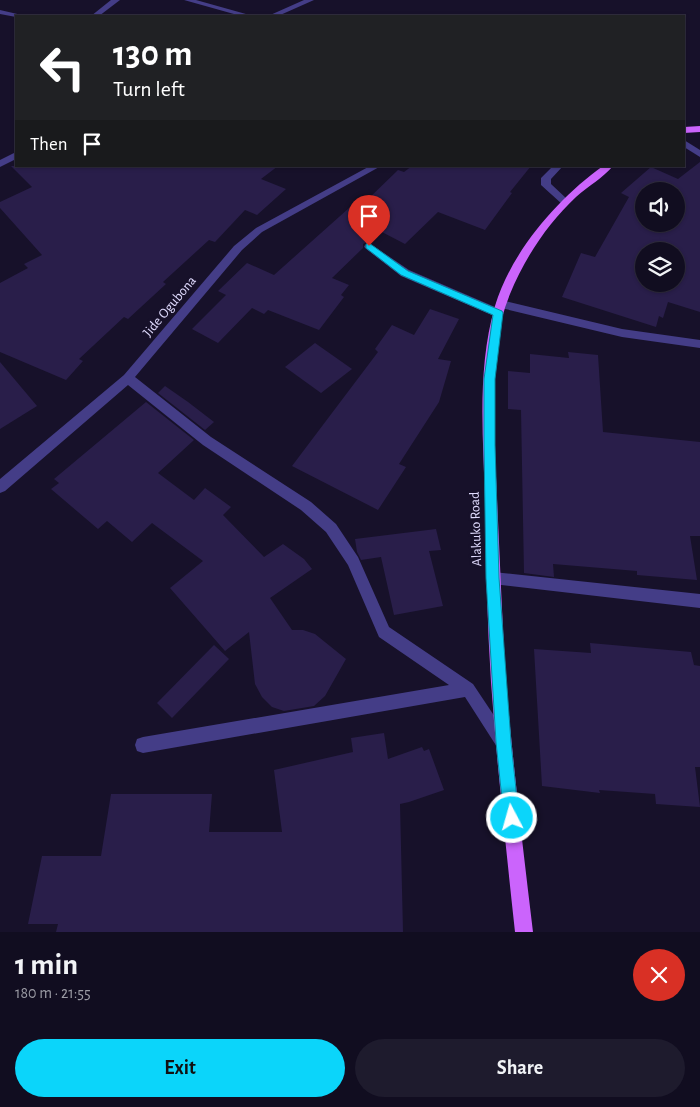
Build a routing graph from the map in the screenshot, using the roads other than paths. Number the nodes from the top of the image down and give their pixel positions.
1 (116, 0) edge
2 (188, 0) edge
3 (310, 0) edge
4 (0, 12) edge
5 (16, 15) edge
6 (97, 15) edge
7 (245, 15) edge
8 (274, 15) edge
9 (700, 129) edge
10 (685, 130) edge
11 (685, 144) edge
12 (700, 154) edge
13 (15, 156) edge
14 (0, 164) edge
15 (375, 167) edge
16 (558, 167) edge
17 (608, 167) edge
18 (565, 202) junction
19 (369, 246) dead end
20 (500, 308) junction
21 (700, 344) edge
22 (128, 378) junction
23 (0, 487) edge
24 (493, 578) junction
25 (700, 601) edge
26 (468, 689) junction
27 (504, 742) junction
28 (143, 745) dead end
29 (524, 932) edge

1 - 6 street
2 - 7 street
3 - 8 street
4 - 5 street
9 - 10 main road
11 - 12 street
13 - 14 street
15 - 22 street, Jide Ogubona
16 - 18 street
17 - 18 main road, Alakuko Road
18 - 20 main road, Alakuko Road
19 - 20 street
20 - 21 street
20 - 24 main road, Alakuko Road
22 - 23 street, Jide Ogubona
22 - 26 street
24 - 25 street
24 - 27 main road, Alakuko Road
26 - 27 street
26 - 28 street
27 - 29 main road, Alakuko Road

